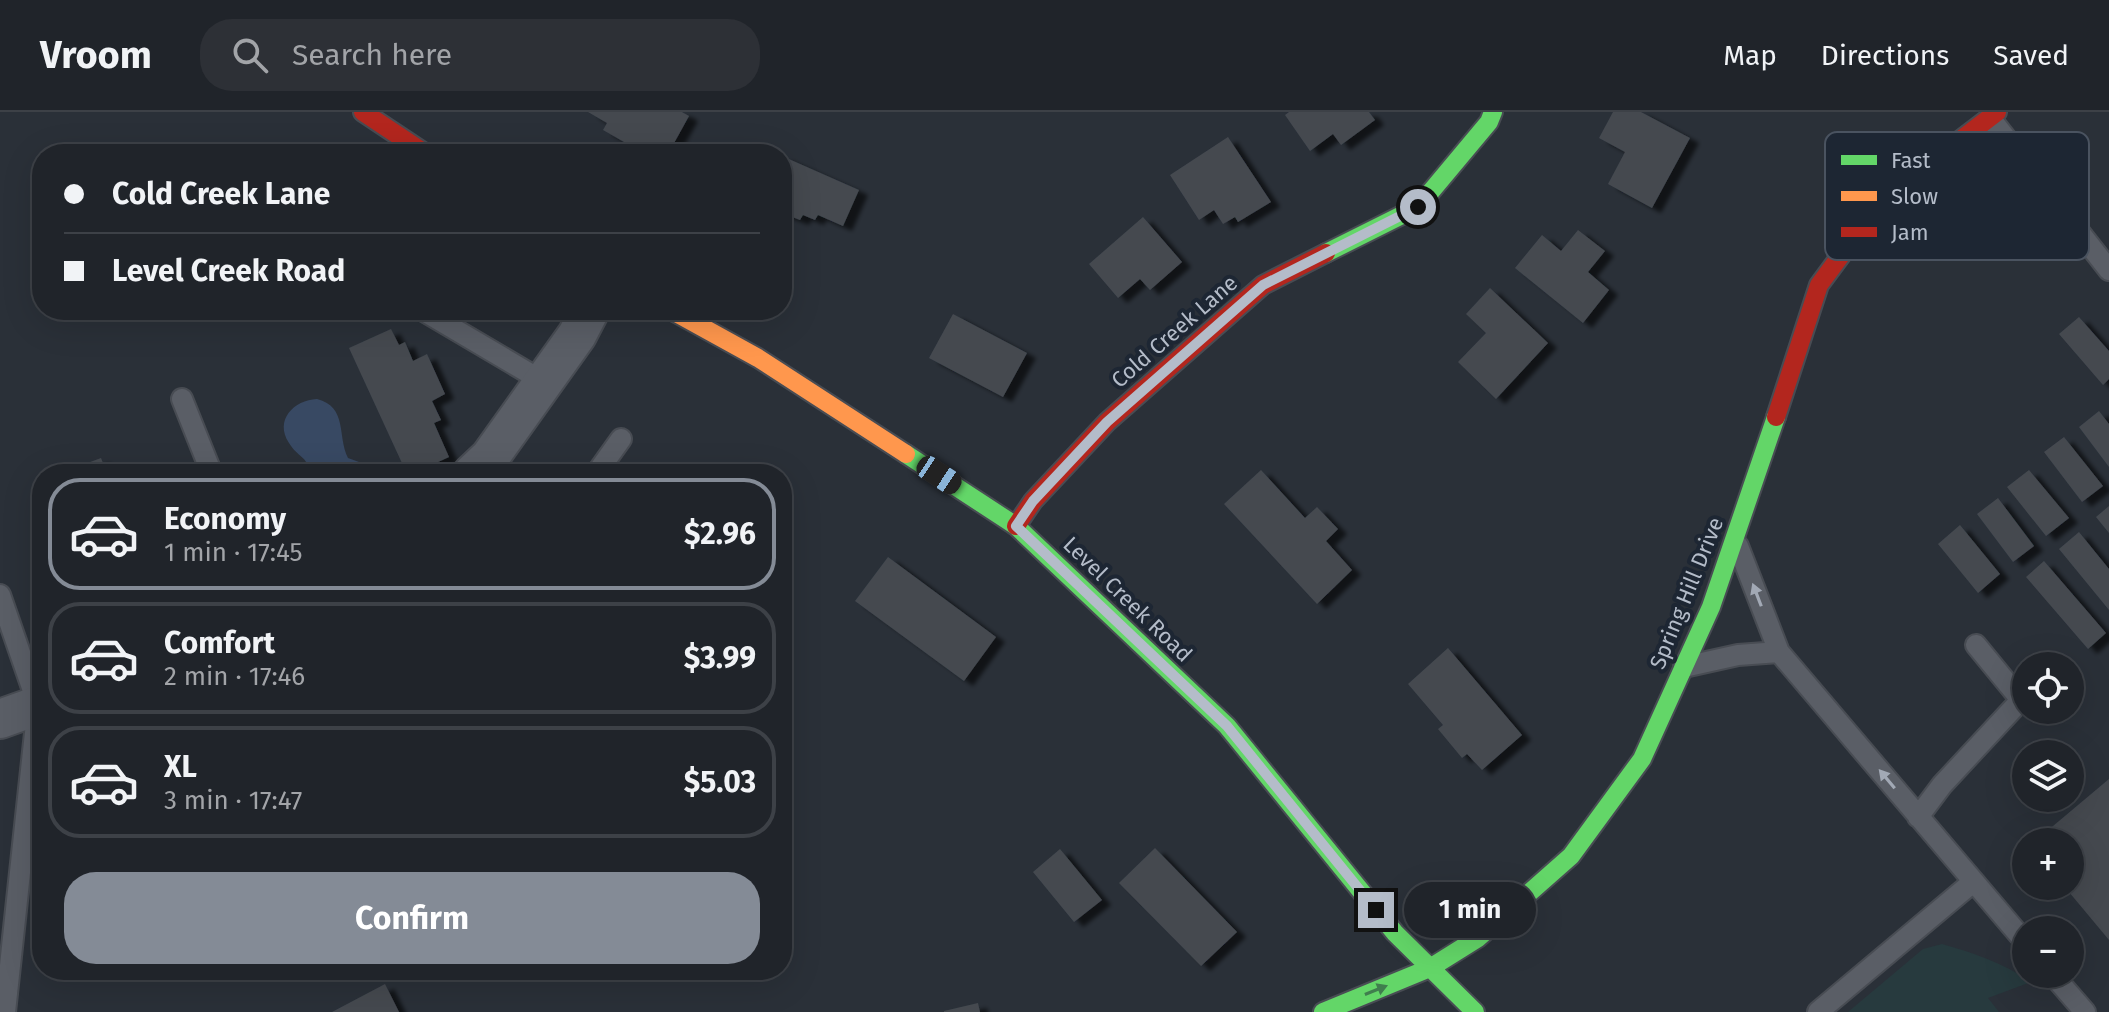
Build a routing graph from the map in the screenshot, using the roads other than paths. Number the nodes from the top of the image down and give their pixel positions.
1 (363, 112) edge
2 (1493, 112) edge
3 (1993, 115) edge
4 (1971, 132) edge
5 (2006, 132) edge
6 (411, 144) edge
7 (2089, 243) edge
8 (1838, 260) edge
9 (2109, 270) edge
10 (439, 320) edge
11 (585, 320) edge
12 (689, 320) edge
13 (544, 382) junction
14 (182, 399) dead end
15 (621, 439) dead end
16 (208, 464) edge
17 (483, 464) edge
18 (603, 464) edge
19 (1016, 526) junction
20 (1735, 538) junction
21 (0, 595) edge
22 (1976, 645) dead end
23 (1779, 652) junction
24 (1683, 667) junction
25 (32, 682) edge
26 (32, 707) edge
27 (0, 719) edge
28 (32, 774) edge
29 (1918, 817) junction
30 (1973, 882) junction
31 (2012, 927) edge
32 (1430, 968) junction
33 (2064, 988) edge
34 (5, 1012) edge
35 (1323, 1012) edge
36 (1475, 1012) edge
37 (1818, 1012) edge
38 (2085, 1012) edge

1 - 6 street
2 - 19 street, Cold Creek Lane
3 - 4 street, Spring Hill Drive
3 - 5 lane
7 - 9 lane
8 - 20 street, Spring Hill Drive
10 - 13 lane
11 - 13 street
12 - 19 street, Level Creek Road
13 - 17 street
14 - 16 lane
15 - 18 lane
19 - 32 street, Level Creek Road
23 -> 20 lane
20 - 24 street, Spring Hill Drive
21 - 25 lane
22 - 29 lane
23 - 24 lane
29 -> 23 lane
24 - 32 street, Spring Hill Drive
26 - 27 street
28 - 34 lane
29 - 30 lane
30 - 31 lane
30 - 37 lane
35 -> 32 street, Spring Hill Drive
32 - 36 street, Level Creek Road
33 - 38 lane

